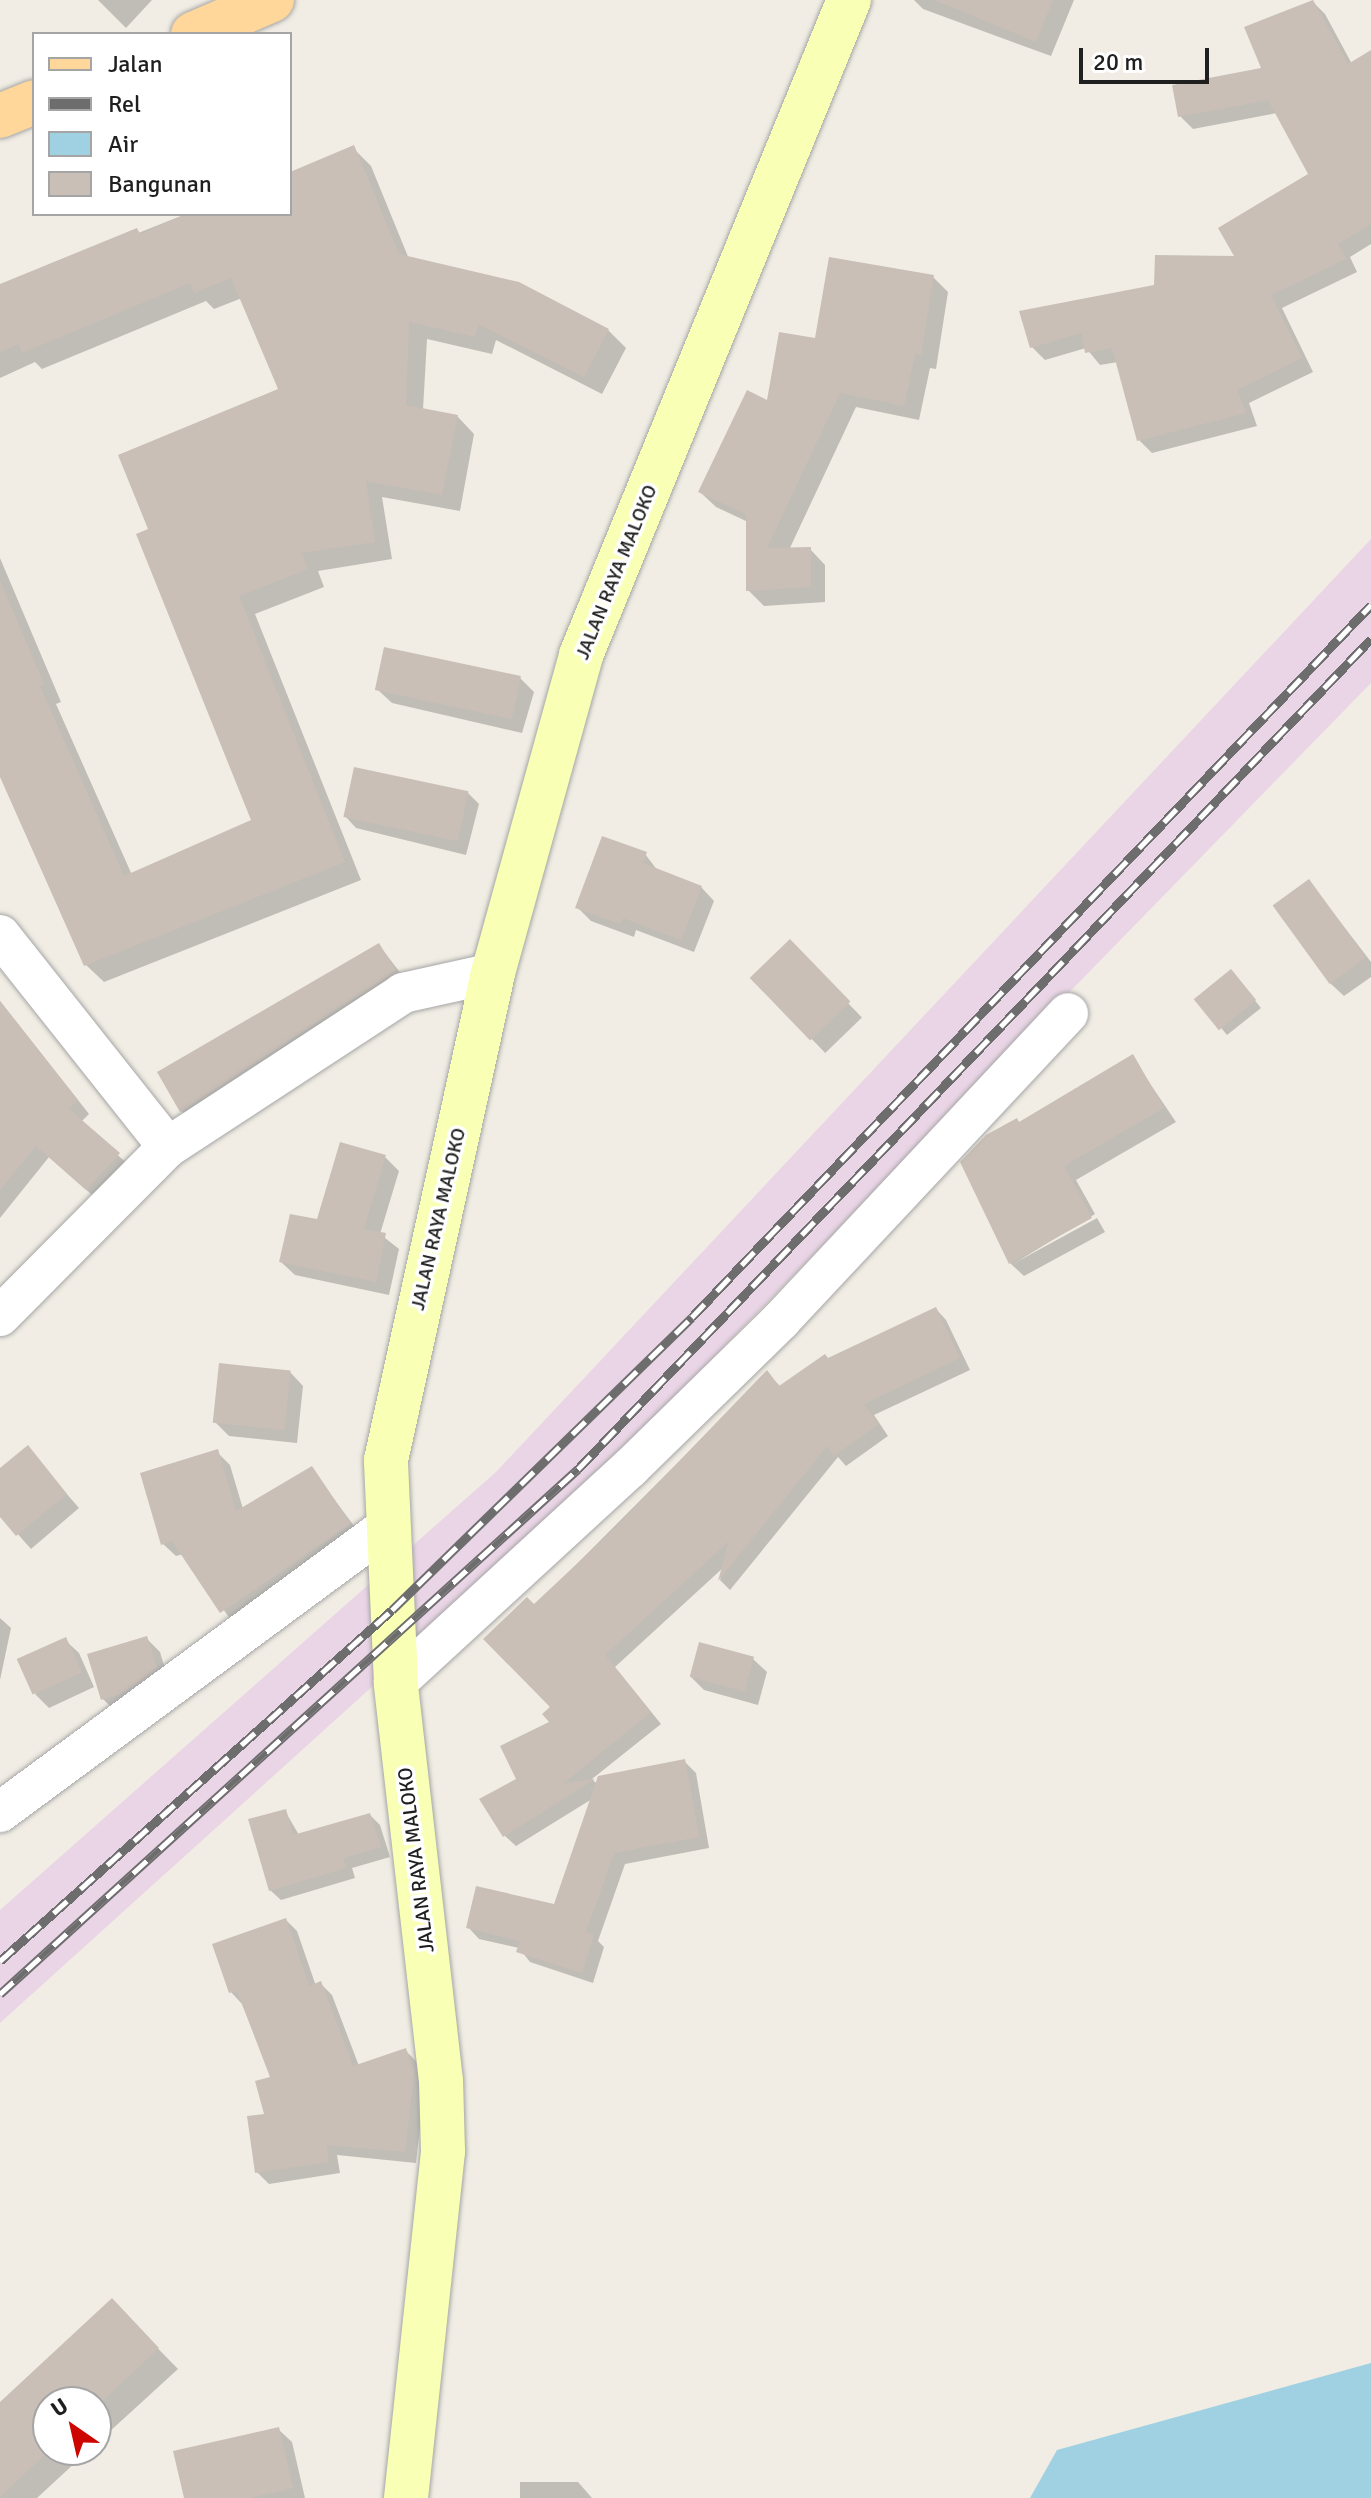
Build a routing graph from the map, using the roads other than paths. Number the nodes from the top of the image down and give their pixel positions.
1 (272, 0) edge
2 (849, 0) edge
3 (198, 32) edge
4 (32, 103) edge
5 (0, 116) edge
6 (0, 935) edge
7 (493, 973) junction
8 (1068, 1013) dead end
9 (168, 1147) junction
10 (0, 1316) edge
11 (385, 1528) junction
12 (396, 1683) junction
13 (0, 1812) edge
14 (406, 2498) edge

1 - 3 main road
2 - 7 street, JALAN RAYA MALOKO
4 - 5 main road
6 - 9 street
7 - 9 street
7 - 11 street, JALAN RAYA MALOKO
8 - 12 street
9 - 10 street
11 - 12 street, JALAN RAYA MALOKO
11 - 13 street
12 - 14 street, JALAN RAYA MALOKO

